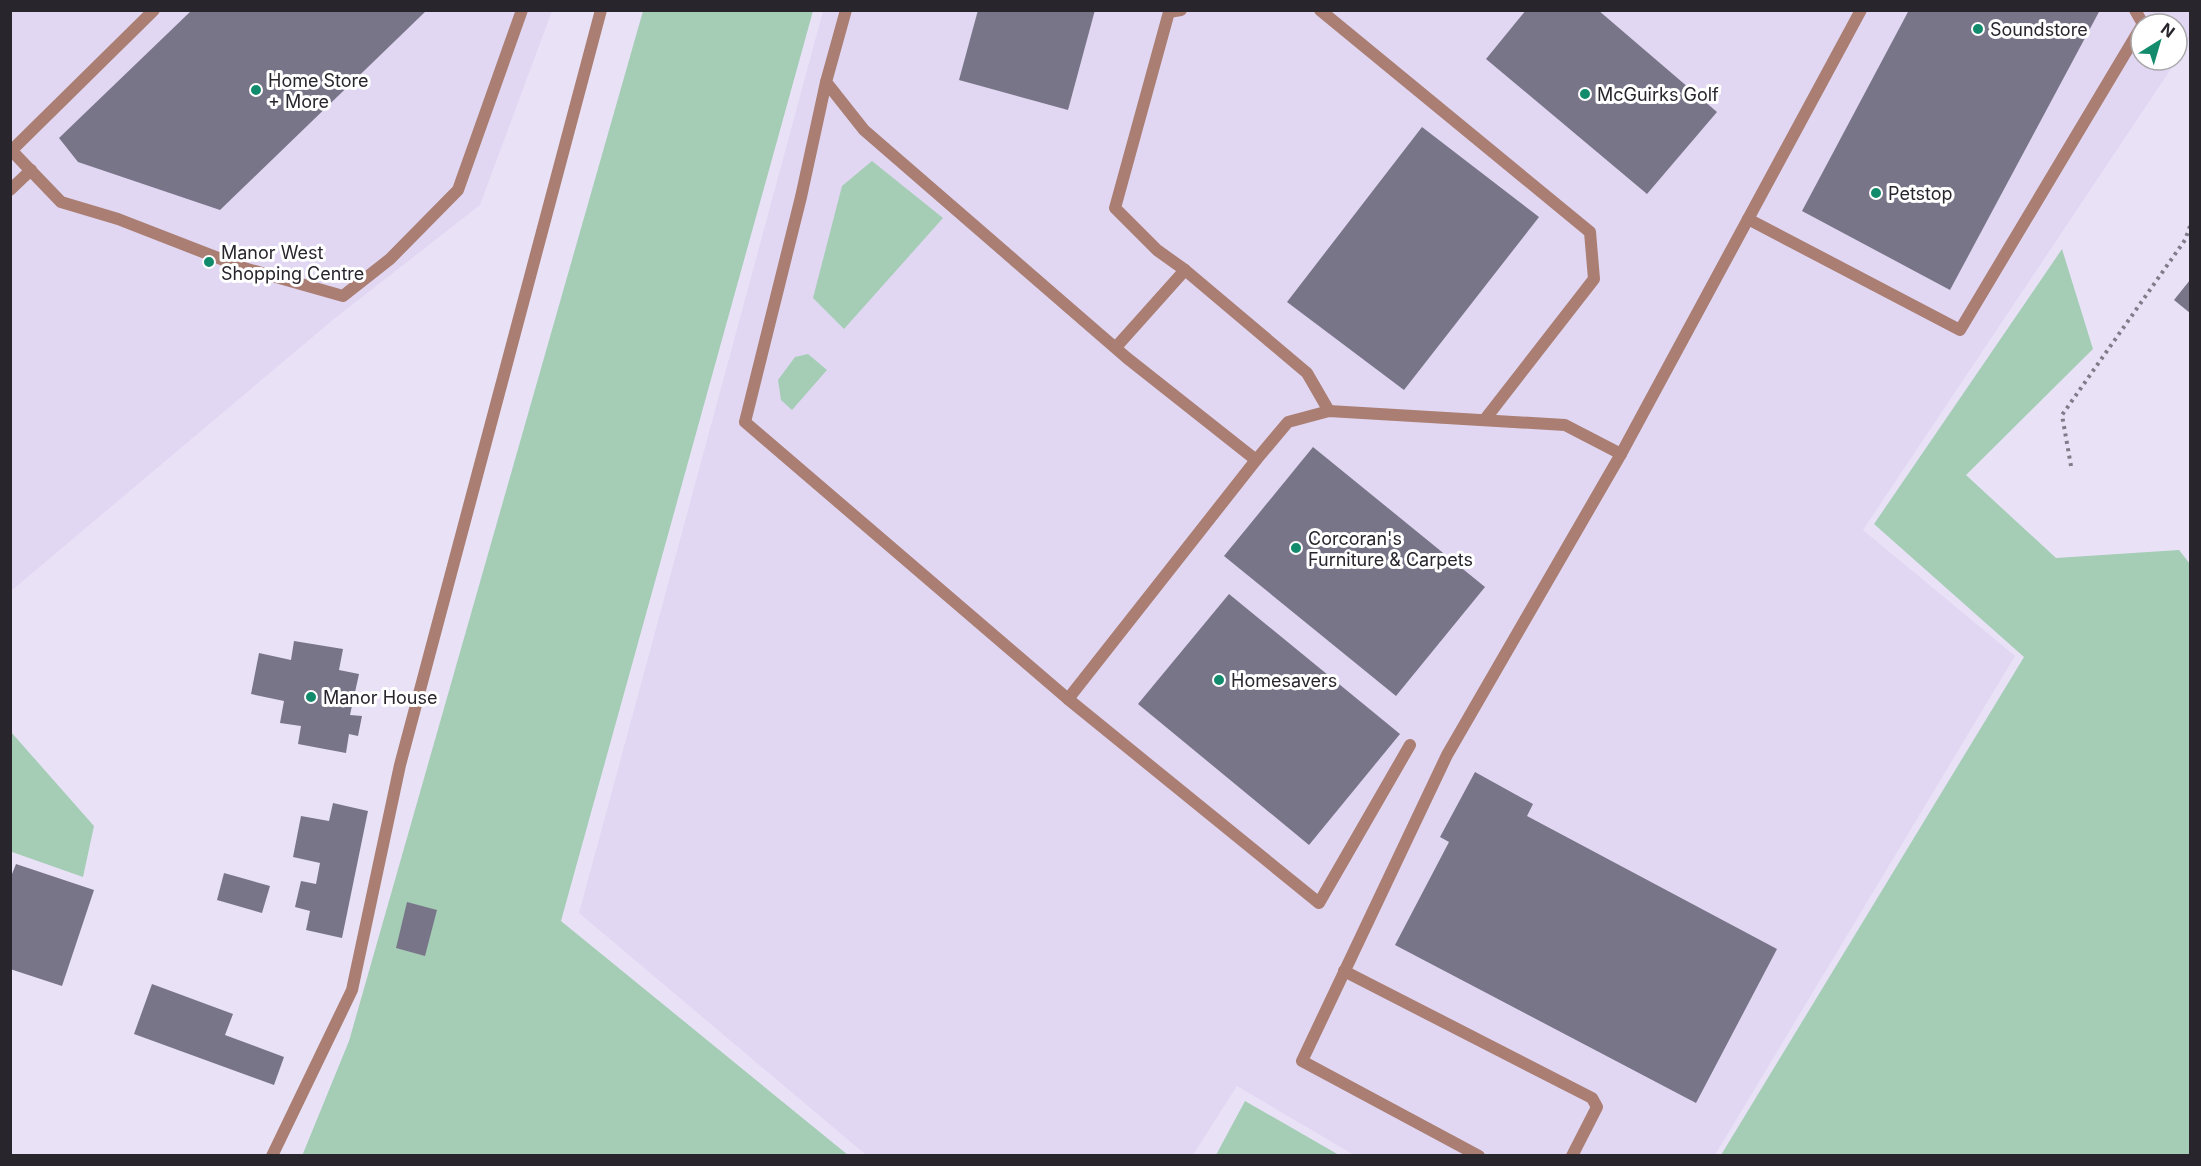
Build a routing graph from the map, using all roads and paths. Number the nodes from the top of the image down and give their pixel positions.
1 (154, 10) edge
2 (522, 10) edge
3 (601, 10) edge
4 (846, 10) edge
5 (1181, 10) edge
6 (1320, 10) edge
7 (1861, 10) edge
8 (2129, 48) edge
9 (826, 82) junction
10 (11, 150) edge
11 (31, 170) junction
12 (10, 190) edge
13 (1748, 219) junction
14 (2190, 226) edge
15 (2185, 240) junction
16 (2190, 243) edge
17 (1185, 270) junction
18 (1117, 346) junction
19 (1329, 411) junction
20 (1486, 418) junction
21 (1621, 454) junction
22 (1256, 460) junction
23 (2071, 466) dead end
24 (1068, 699) junction
25 (1410, 745) dead end
26 (1344, 971) junction
27 (272, 1155) edge
28 (1479, 1155) edge
29 (1572, 1155) edge

1 - 10 lane
2 - 11 lane
3 - 27 lane
4 - 9 lane
5 - 17 lane
6 - 20 lane
7 - 13 lane
8 - 13 lane
9 - 18 lane
9 - 24 lane
10 - 11 lane
11 - 12 lane
13 - 21 lane
14 - 15 path
15 - 16 path
15 - 23 path
17 - 18 lane
17 - 19 lane
18 - 22 lane
19 - 20 lane
19 - 22 lane
20 - 21 lane
21 - 26 lane
22 - 24 lane
24 - 25 lane
26 - 28 lane
26 - 29 lane

